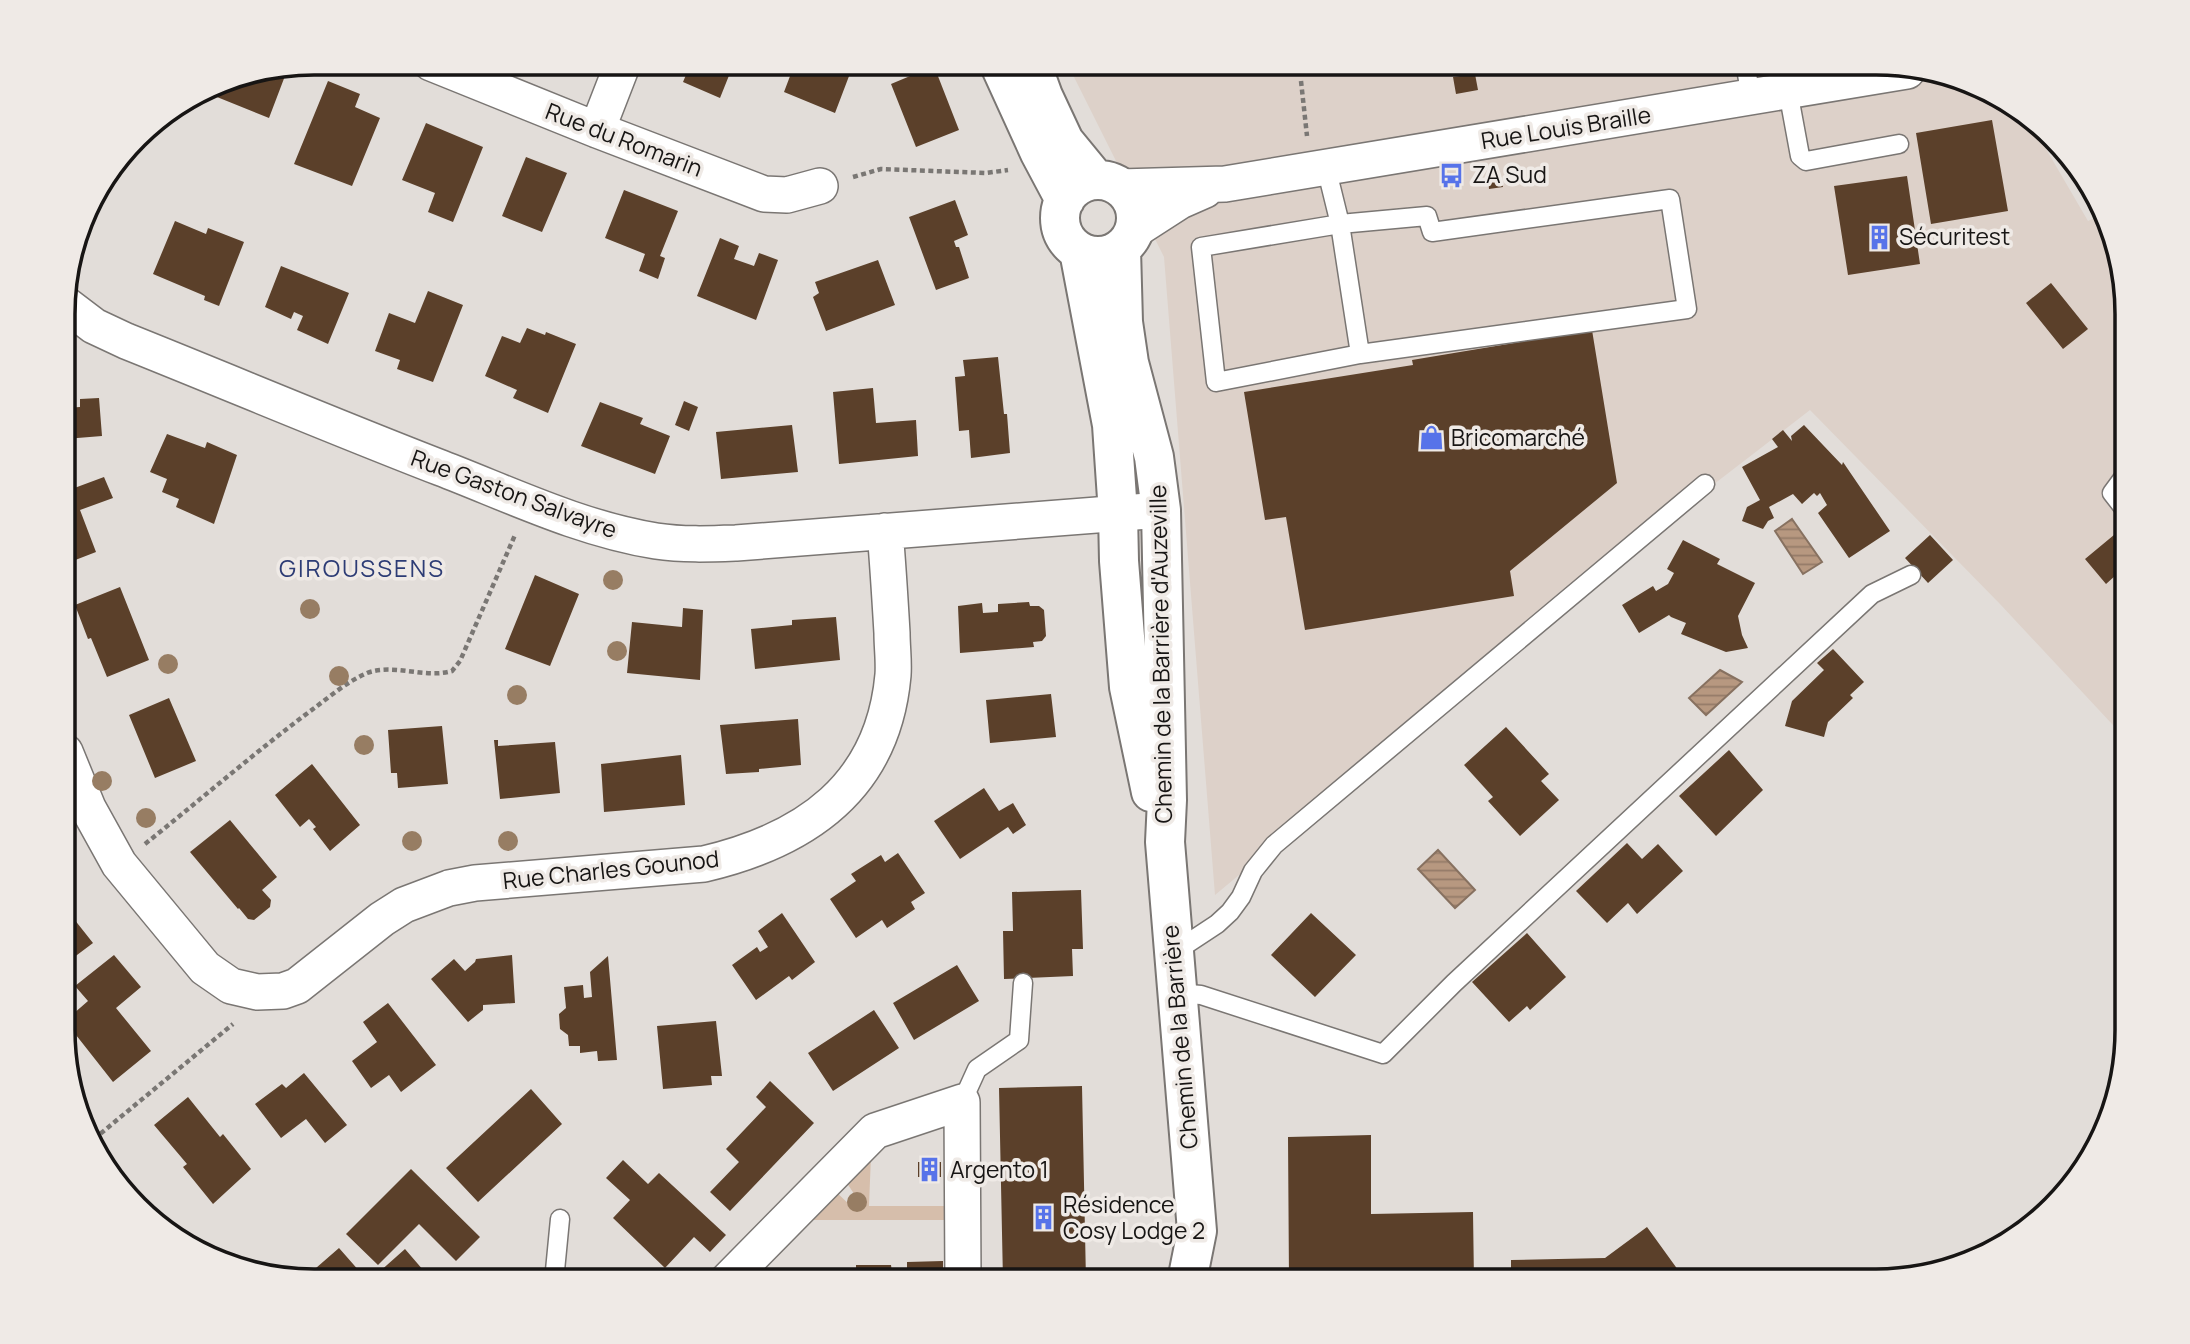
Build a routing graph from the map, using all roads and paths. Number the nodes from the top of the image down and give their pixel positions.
1 (1747, 75) edge
2 (1881, 75) edge
3 (463, 76) edge
4 (618, 76) edge
5 (1005, 76) edge
6 (1036, 76) edge
7 (1301, 81) dead end
8 (1788, 91) junction
9 (1751, 97) junction
10 (597, 130) junction
11 (1899, 144) dead end
12 (1317, 156) junction
13 (986, 173) dead end
14 (1108, 184) junction
15 (1225, 184) junction
16 (820, 186) joint
17 (1065, 200) junction
18 (1340, 224) junction
19 (1128, 239) junction
20 (1079, 251) junction
21 (75, 312) edge
22 (1360, 354) junction
23 (1706, 484) dead end
24 (529, 502) junction
25 (1161, 510) junction
26 (1118, 513) junction
27 (885, 531) junction
28 (1911, 575) dead end
29 (75, 776) edge
30 (1165, 842) junction
31 (119, 864) junction
32 (1173, 953) junction
33 (1023, 983) dead end
34 (257, 991) junction
35 (1177, 993) junction
36 (962, 1102) junction
37 (99, 1134) edge
38 (560, 1219) dead end
39 (1197, 1231) junction
40 (1190, 1268) edge
41 (1212, 1268) edge
42 (555, 1269) edge
43 (739, 1269) edge
44 (963, 1269) edge

1 - 9 lane
2 - 8 street, Rue Louis Braille
3 - 10 street, Rue du Romarin
4 - 10 street
5 - 17 street
6 - 14 street
7 - 12 path
8 - 9 street, Rue Louis Braille
8 - 11 lane
9 - 12 street, Rue Louis Braille
10 - 16 street, Rue du Romarin
12 - 15 street, Rue Louis Braille
12 - 18 lane
13 - 16 path
14 - 15 street, Rue Louis Braille
14 - 17 street
14 - 19 street
15 - 19 street, Rue Louis Braille
17 - 20 street
18 - 22 lane
18 - 22 lane
18 - 22 lane
19 - 20 street
19 - 25 street, Chemin de la Barrière d'Auzeville
20 - 26 street, Chemin de la Barrière d'Auzeville
21 - 24 street, Rue Gaston Salvayre
23 - 32 lane
24 - 27 street, Rue Gaston Salvayre
24 - 31 path
25 - 26 street, Rue Gaston Salvayre
25 - 30 street, Chemin de la Barrière d'Auzeville
26 - 27 street, Rue Gaston Salvayre
26 - 30 street, Chemin de la Barrière d'Auzeville
27 - 34 street, Rue Charles Gounod
28 - 35 lane
29 - 31 street
30 - 32 street, Chemin de la Barrière
31 - 34 street
32 - 35 street, Chemin de la Barrière
33 - 36 lane
34 - 37 path
35 - 39 street, Chemin de la Barrière
36 - 43 street
36 - 44 street
38 - 42 lane
39 - 40 street, Chemin de la Barrière
39 - 41 street, Chemin de la Barrière

